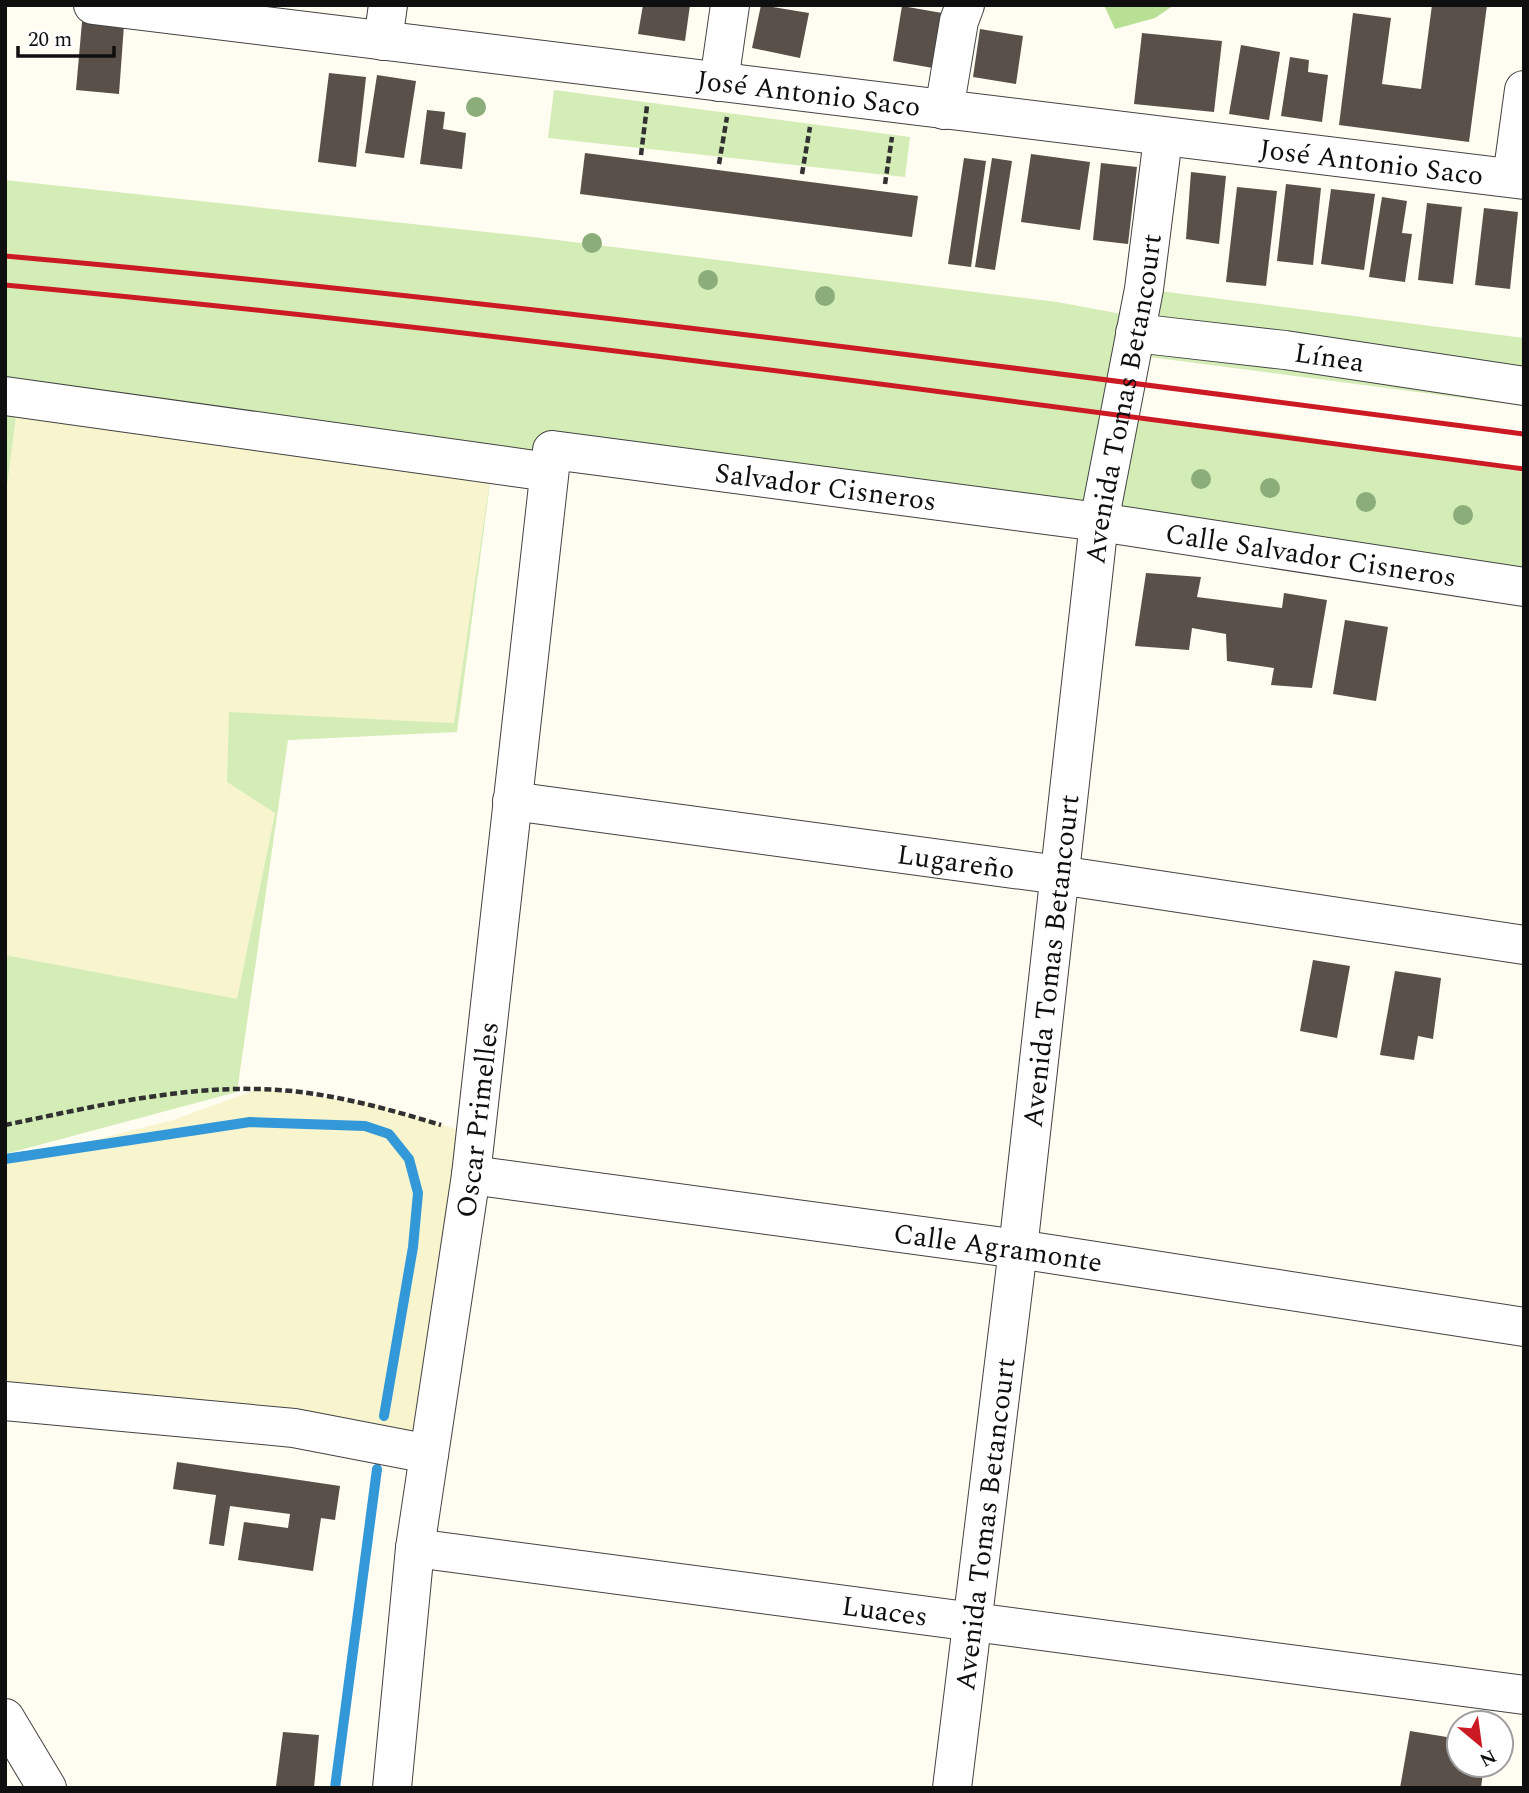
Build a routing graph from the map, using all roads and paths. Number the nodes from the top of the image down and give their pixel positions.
1 (93, 5) edge
2 (730, 5) edge
3 (965, 5) edge
4 (386, 23) edge
5 (650, 74) junction
6 (726, 83) junction
7 (1524, 90) edge
8 (816, 95) junction
9 (897, 105) junction
10 (944, 110) junction
11 (1163, 138) junction
12 (641, 155) dead end
13 (719, 164) dead end
14 (802, 174) dead end
15 (1518, 179) edge
16 (885, 184) dead end
17 (1136, 333) junction
18 (1524, 386) edge
19 (5, 396) edge
20 (550, 461) junction
21 (1099, 522) junction
22 (1524, 587) edge
23 (512, 801) junction
24 (1059, 875) junction
25 (1524, 945) edge
26 (5, 1125) edge
27 (475, 1135) junction
28 (471, 1175) junction
29 (1018, 1249) junction
30 (1524, 1327) edge
31 (5, 1401) edge
32 (429, 1454) junction
33 (415, 1548) junction
34 (971, 1619) junction
35 (1524, 1695) edge
36 (5, 1718) edge
37 (47, 1788) edge
38 (393, 1788) edge
39 (952, 1788) edge

1 - 4 street, José Antonio Saco
2 - 6 street
3 - 10 street
4 - 5 street, José Antonio Saco
5 - 6 street, José Antonio Saco
5 - 12 path
6 - 8 street, José Antonio Saco
6 - 13 path
7 - 15 street
8 - 9 street, José Antonio Saco
8 - 14 path
9 - 10 street, José Antonio Saco
9 - 16 path
10 - 11 street, José Antonio Saco
11 - 15 street, José Antonio Saco
11 - 17 street, Avenida Tomas Betancourt
17 - 18 street, Línea
17 - 21 street, Avenida Tomas Betancourt
19 - 20 street, Salvador Cisneros
20 - 21 street, Salvador Cisneros
20 - 23 street, Oscar Primelles
21 - 22 street, Calle Salvador Cisneros
21 - 24 street, Avenida Tomas Betancourt
23 - 24 street, Lugareño
23 - 27 street, Oscar Primelles
24 - 25 street, Lugareño
24 - 29 street, Avenida Tomas Betancourt
26 - 27 path
27 - 28 street, Oscar Primelles
28 - 29 street, Calle Agramonte
28 - 32 street, Oscar Primelles
29 - 30 street, Calle Agramonte
29 - 34 street, Avenida Tomas Betancourt
31 - 32 street
32 - 33 street, Oscar Primelles
33 - 34 street, Luaces
33 - 38 street, Oscar Primelles
34 - 35 street, Luaces
34 - 39 street, Avenida Tomas Betancourt
36 - 37 street

